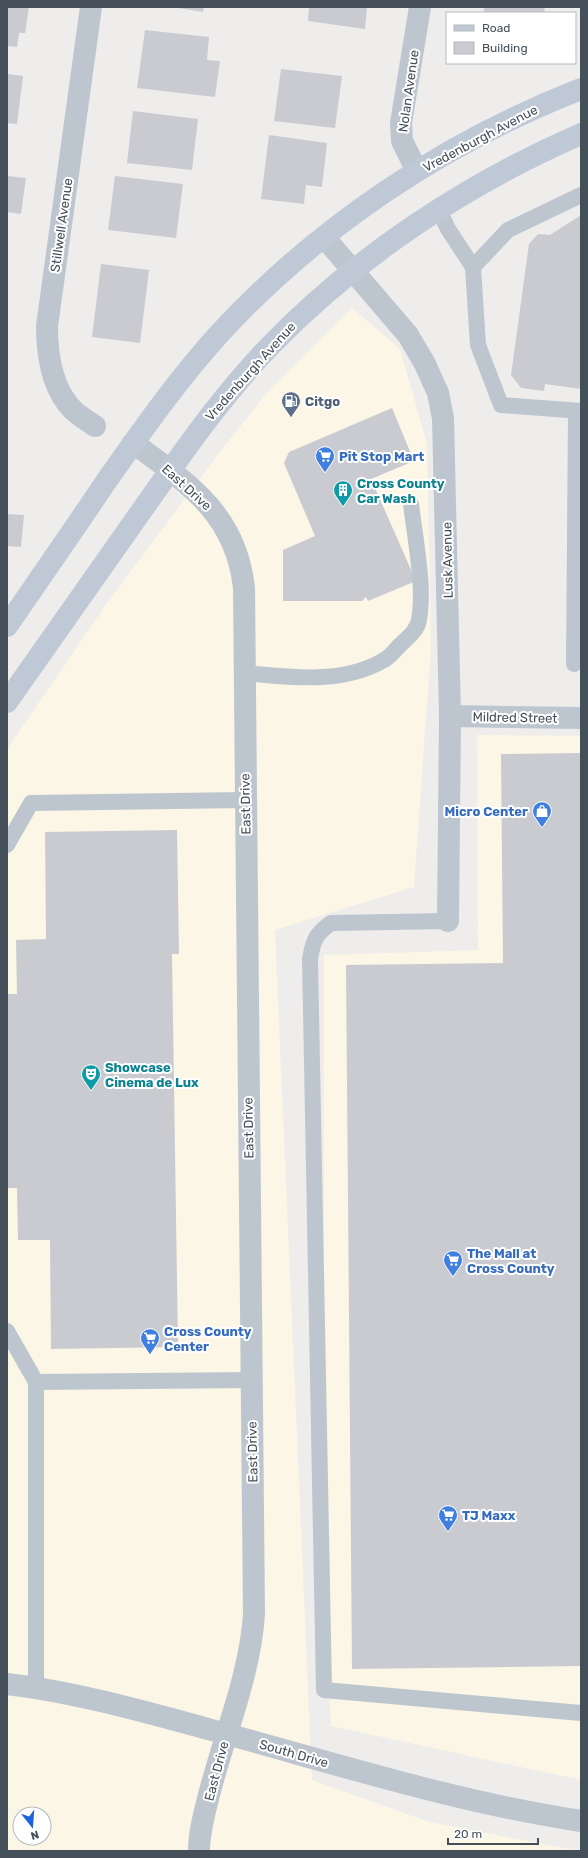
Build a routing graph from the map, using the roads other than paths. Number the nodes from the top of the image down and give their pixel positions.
1 (91, 7) edge
2 (420, 7) edge
3 (581, 89) edge
4 (581, 134) edge
5 (417, 171) junction
6 (581, 195) edge
7 (439, 210) junction
8 (324, 237) junction
9 (473, 267) junction
10 (352, 271) junction
11 (579, 411) edge
12 (95, 426) dead end
13 (133, 443) junction
14 (579, 461) edge
15 (170, 470) junction
16 (411, 504) dead end
17 (7, 626) edge
18 (574, 664) dead end
19 (244, 673) junction
20 (7, 702) edge
21 (450, 716) junction
22 (581, 718) edge
23 (245, 800) junction
24 (7, 845) edge
25 (448, 921) joint
26 (7, 1331) edge
27 (251, 1380) junction
28 (36, 1382) junction
29 (7, 1684) edge
30 (36, 1687) junction
31 (581, 1713) edge
32 (226, 1734) junction
33 (581, 1820) edge
34 (199, 1851) edge

1 - 12 street, Stillwell Avenue
2 - 5 street, Nolan Avenue
3 - 5 street, Vredenburgh Avenue
4 - 7 street, Vredenburgh Avenue
5 - 8 street, Vredenburgh Avenue
6 - 9 lane
7 - 9 lane
7 - 10 street, Vredenburgh Avenue
8 - 10 street, Lusk Avenue
8 - 13 street, Vredenburgh Avenue
9 - 11 lane
10 - 15 street, Vredenburgh Avenue
10 - 21 street, Lusk Avenue
11 - 14 lane
13 - 15 street, East Drive
13 - 17 street, Vredenburgh Avenue
14 - 18 lane
15 - 19 street, East Drive
15 - 20 street, Vredenburgh Avenue
16 - 19 lane
19 - 23 street, East Drive
21 - 22 street, Mildred Street
21 - 25 street, Lusk Avenue
23 - 24 lane
23 - 27 street, East Drive
25 - 31 lane
26 - 28 lane
27 - 28 lane
27 - 32 street, East Drive
28 - 30 lane
29 - 30 street, South Drive
30 - 32 street, South Drive
32 - 33 street, South Drive
32 - 34 street, East Drive

